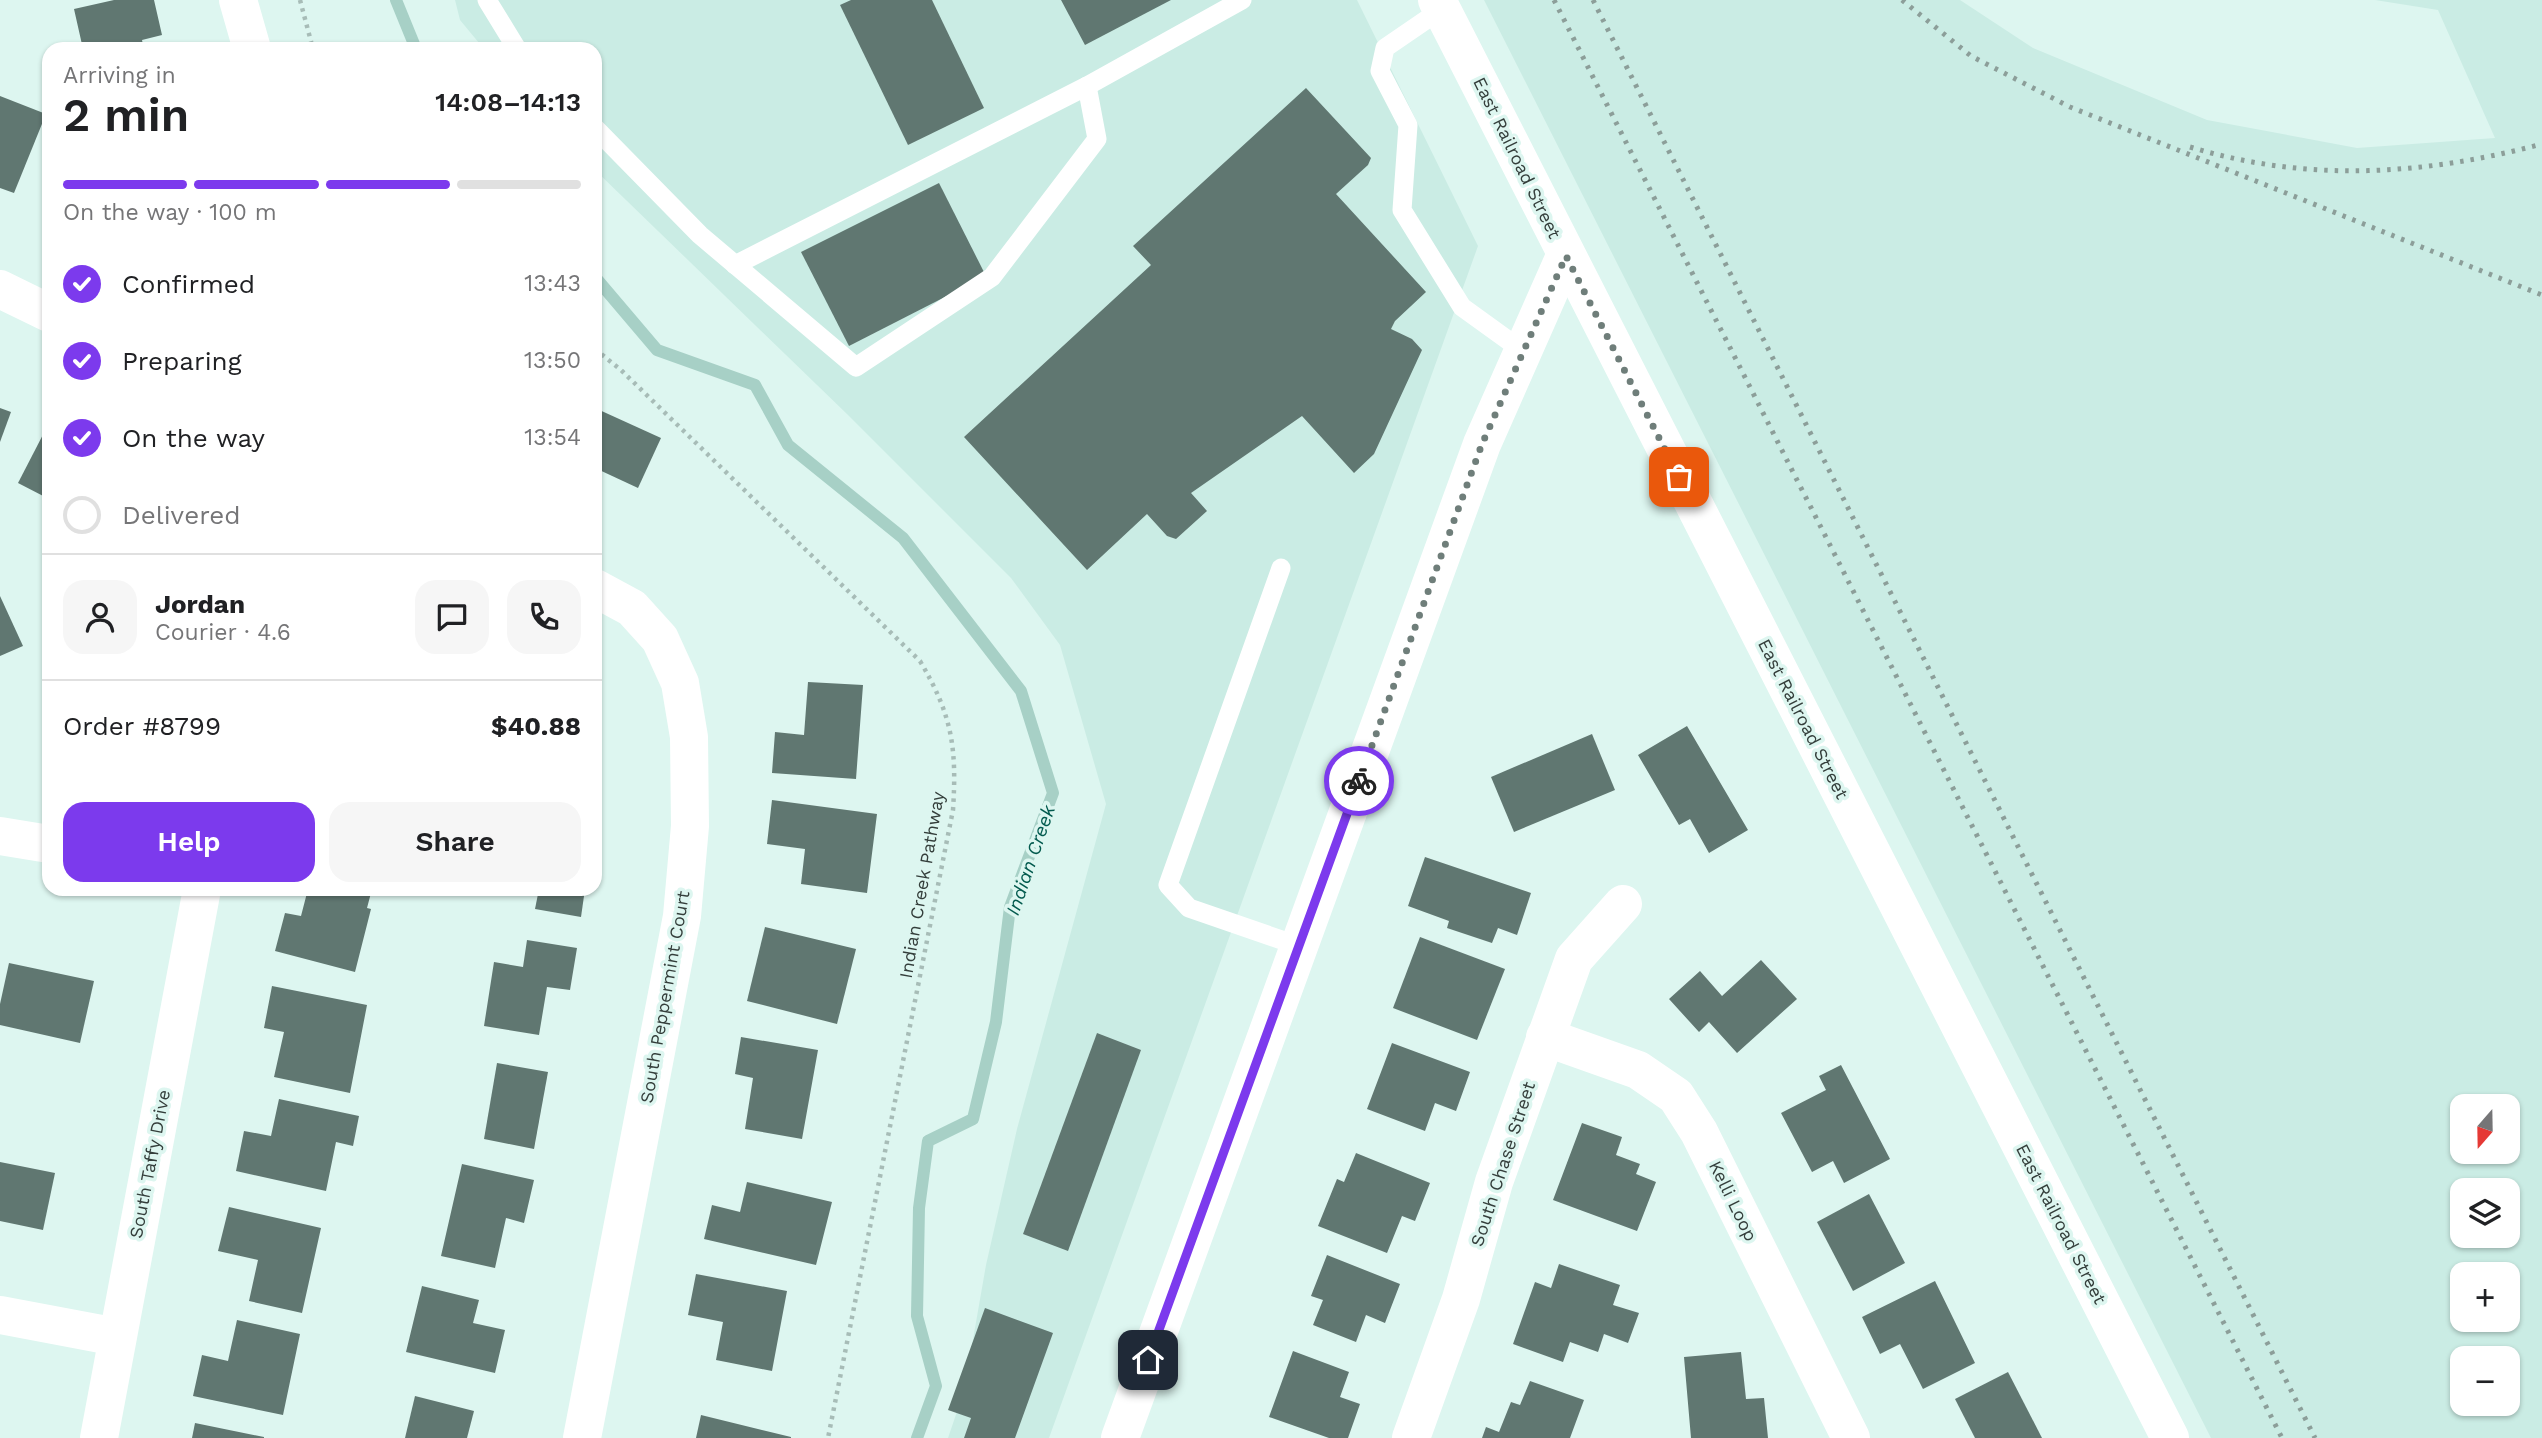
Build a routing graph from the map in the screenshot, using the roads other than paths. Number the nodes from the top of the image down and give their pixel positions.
1 (238, 0) edge
2 (487, 0) edge
3 (1242, 0) edge
4 (1439, 4) edge
5 (250, 42) edge
6 (513, 42) edge
7 (1087, 86) junction
8 (602, 135) edge
9 (1566, 256) junction
10 (735, 265) junction
11 (0, 289) edge
12 (42, 310) edge
13 (1523, 351) junction
14 (1281, 568) dead end
15 (602, 592) edge
16 (0, 836) edge
17 (42, 843) edge
18 (201, 896) edge
19 (1623, 904) dead end
20 (1299, 946) junction
21 (1545, 1037) junction
22 (0, 1315) edge
23 (117, 1337) junction
24 (99, 1438) edge
25 (582, 1438) edge
26 (1120, 1438) edge
27 (1411, 1438) edge
28 (1851, 1438) edge
29 (2170, 1438) edge

1 - 5 street
2 - 6 lane
3 - 7 lane
4 - 9 street, East Railroad Street
4 - 13 lane
7 - 10 lane
7 - 10 lane
8 - 10 lane
9 - 13 street
9 - 29 street, East Railroad Street
11 - 12 street
13 - 20 street
14 - 20 lane
15 - 25 street, South Peppermint Court
16 - 17 street
18 - 23 street, South Taffy Drive
19 - 21 street, South Chase Street
20 - 26 street
21 - 27 street, South Chase Street
21 - 28 street, Kelli Loop
22 - 23 street
23 - 24 street, South Taffy Drive

